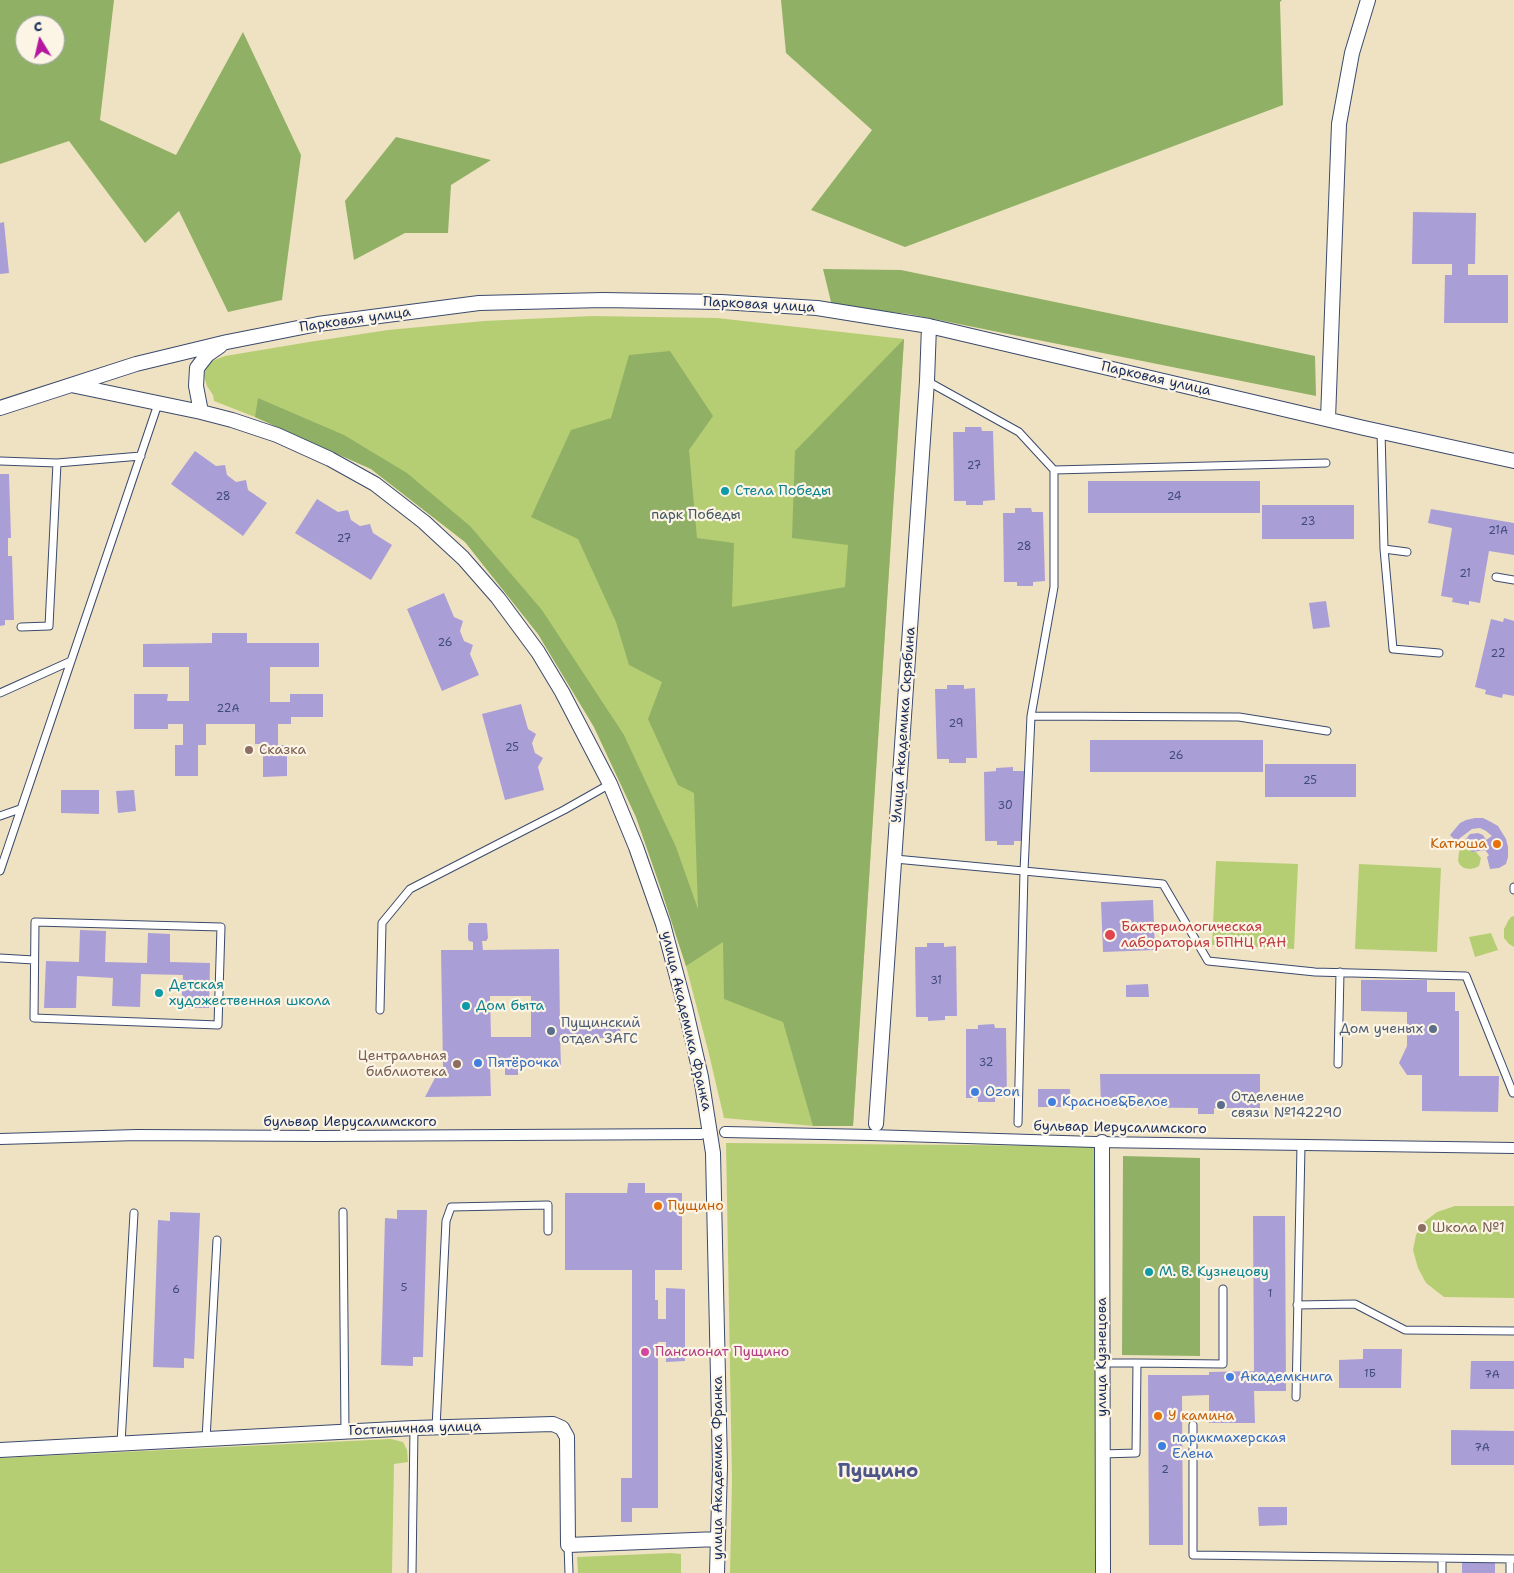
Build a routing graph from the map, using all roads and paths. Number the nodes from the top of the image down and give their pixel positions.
1 (1368, 0) edge
2 (929, 326) junction
3 (227, 342) junction
4 (927, 381) junction
5 (70, 385) junction
6 (158, 404) junction
7 (0, 408) edge
8 (200, 412) junction
9 (1328, 419) junction
10 (1380, 432) junction
11 (141, 456) junction
12 (0, 460) edge
13 (1514, 461) edge
14 (57, 463) junction
15 (1326, 463) dead end
16 (1054, 470) junction
17 (1384, 550) junction
18 (1407, 552) dead end
19 (1496, 577) dead end
20 (1514, 580) edge
21 (21, 627) dead end
22 (1439, 653) dead end
23 (71, 661) junction
24 (0, 693) edge
25 (1031, 716) junction
26 (1327, 731) dead end
27 (610, 784) junction
28 (20, 809) junction
29 (0, 816) edge
30 (895, 859) junction
31 (0, 871) edge
32 (1024, 871) junction
33 (0, 958) edge
34 (34, 960) junction
35 (1340, 972) junction
36 (380, 1010) dead end
37 (1338, 1064) dead end
38 (1513, 1093) edge
39 (1018, 1123) dead end
40 (876, 1124) dead end
41 (725, 1132) dead end
42 (701, 1134) dead end
43 (0, 1139) edge
44 (1102, 1142) junction
45 (1301, 1145) junction
46 (1514, 1148) edge
47 (343, 1212) dead end
48 (134, 1213) dead end
49 (548, 1231) dead end
50 (217, 1240) dead end
51 (1223, 1289) dead end
52 (1297, 1305) junction
53 (1514, 1331) edge
54 (1102, 1363) junction
55 (1137, 1363) junction
56 (1296, 1397) dead end
57 (1193, 1424) dead end
58 (414, 1428) junction
59 (436, 1428) junction
60 (345, 1432) junction
61 (206, 1439) junction
62 (121, 1443) junction
63 (0, 1450) edge
64 (1102, 1454) junction
65 (718, 1539) junction
66 (568, 1545) junction
67 (1442, 1559) junction
68 (1512, 1559) edge
69 (412, 1573) edge
70 (569, 1573) edge
71 (718, 1573) edge
72 (1103, 1573) edge
73 (1442, 1573) edge
74 (1510, 1573) edge

1 - 9 street
2 - 3 street, Парковая улица
2 - 4 street, Улица Академика Скрябина
2 - 9 street, Парковая улица
3 - 5 street, Парковая улица
3 - 8 street
4 - 16 lane
4 - 30 street, Улица Академика Скрябина
5 - 6 street, улица Академика Франка
5 - 7 street, Парковая улица
6 - 8 street, улица Академика Франка
6 - 11 lane
8 - 27 street, улица Академика Франка
9 - 10 street, Парковая улица
10 - 13 street, Парковая улица
10 - 17 lane
11 - 14 lane
11 - 23 lane
12 - 14 lane
14 - 21 lane
15 - 16 lane
16 - 25 lane
17 - 18 lane
17 - 22 lane
19 - 20 lane
23 - 24 lane
23 - 28 lane
25 - 26 lane
25 - 32 lane
27 - 36 lane
27 - 65 street, улица Академика Франка
28 - 29 lane
28 - 31 lane
30 - 32 lane
30 - 40 street, Улица Академика Скрябина
32 - 35 lane
32 - 39 lane
33 - 34 lane
34 - 34 lane
35 - 37 lane
35 - 38 lane
41 - 44 street, бульвар Иерусалимского
42 - 43 street, бульвар Иерусалимского
44 - 45 street, бульвар Иерусалимского
44 - 54 street, улица Кузнецова
45 - 46 street, бульвар Иерусалимского
45 - 52 lane
47 - 60 lane
48 - 62 lane
49 - 59 lane
50 - 61 lane
51 - 55 lane
52 - 53 lane
52 - 56 lane
54 - 55 lane
54 - 64 street, улица Кузнецова
55 - 64 lane
57 - 67 lane
58 - 59 street, Гостиничная улица
58 - 60 street, Гостиничная улица
58 - 69 lane
59 - 66 street, Гостиничная улица
60 - 61 street, Гостиничная улица
61 - 62 street, Гостиничная улица
62 - 63 street, Гостиничная улица
64 - 72 street, улица Кузнецова
65 - 66 street
65 - 71 street, улица Академика Франка
66 - 70 lane
67 - 68 lane
67 - 73 lane
68 - 74 lane

